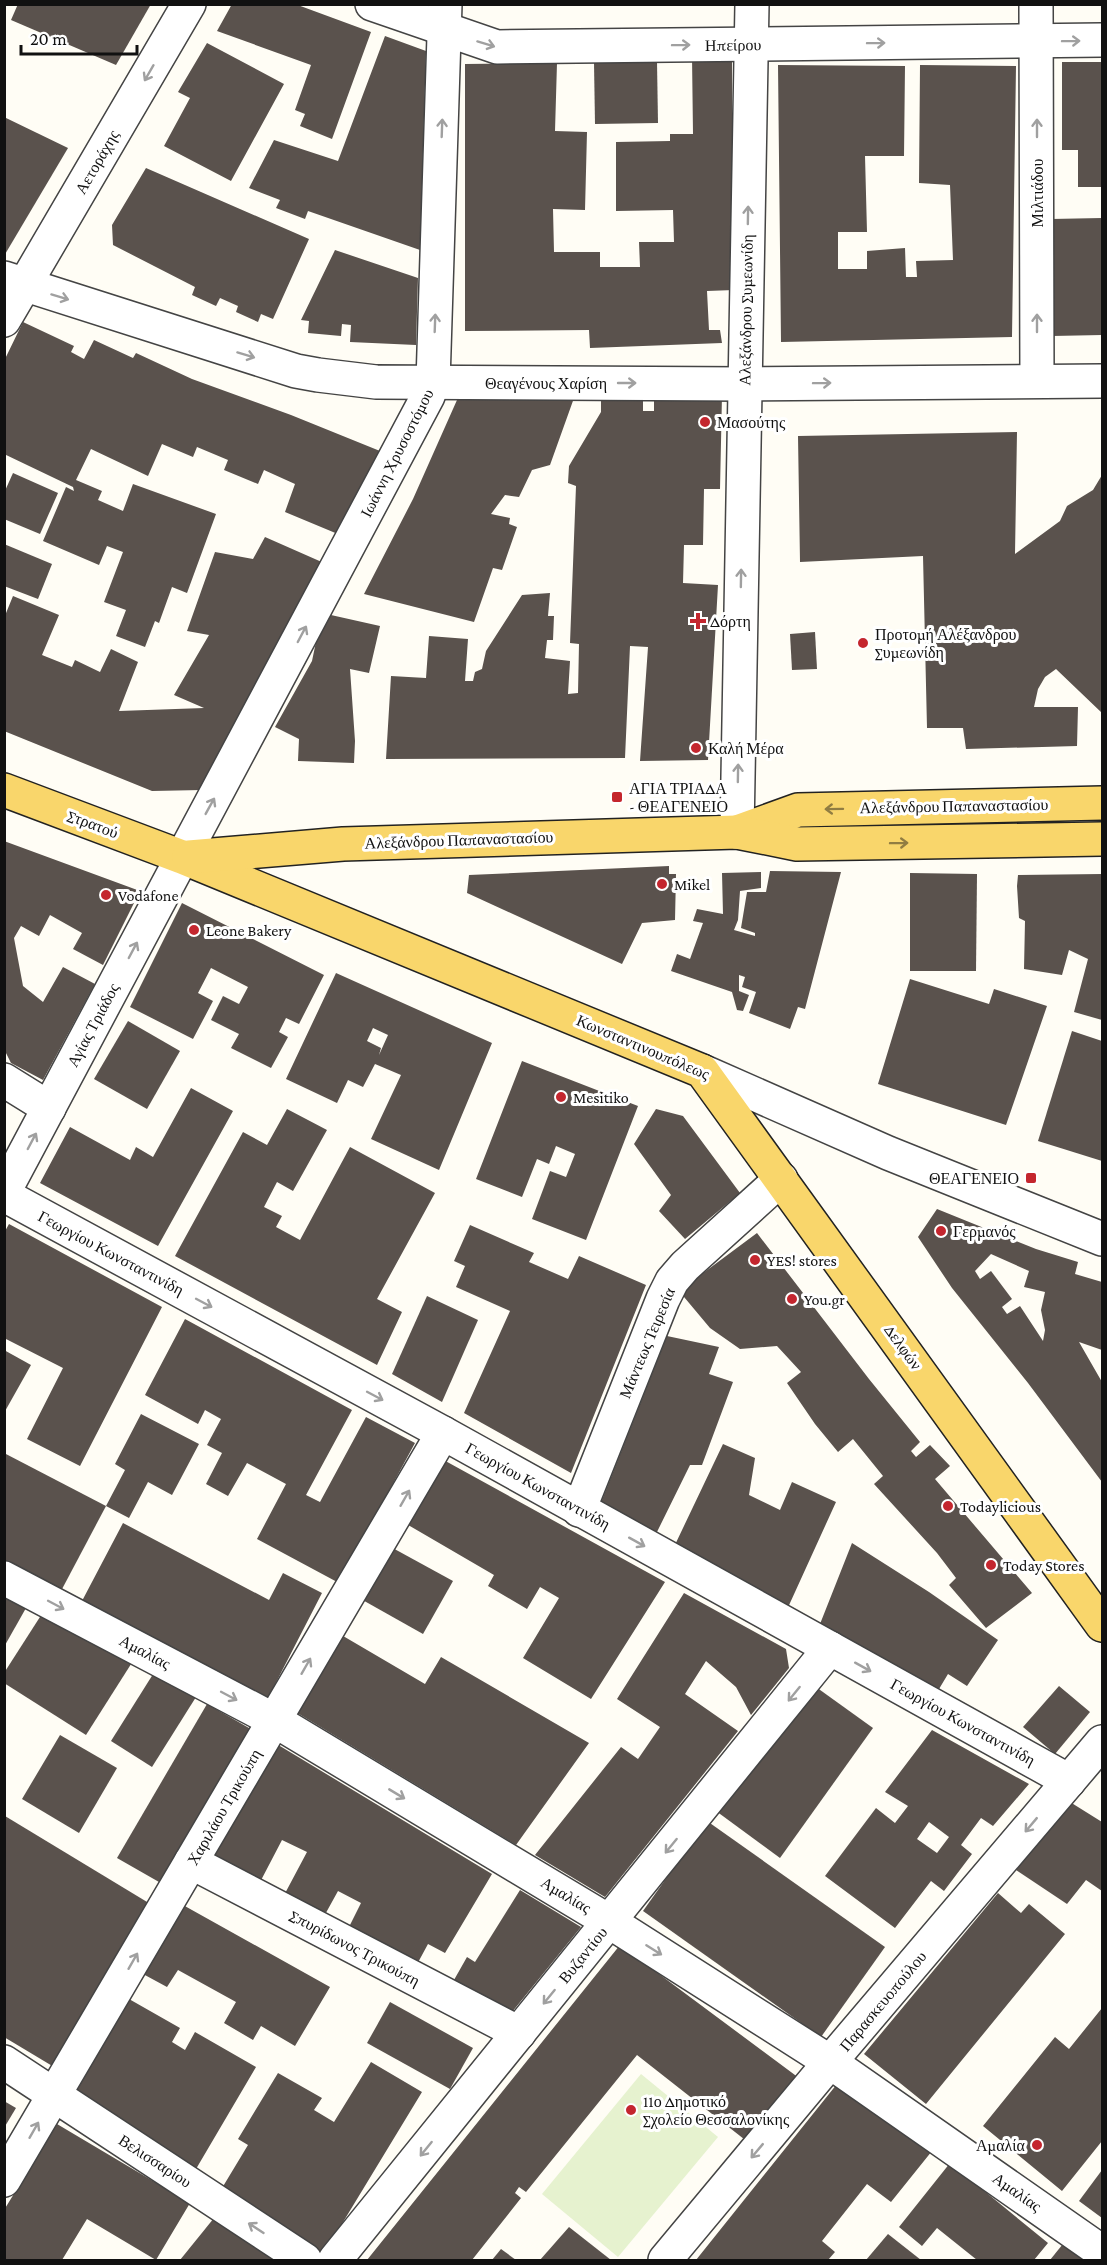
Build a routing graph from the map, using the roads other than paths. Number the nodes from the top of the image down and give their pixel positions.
1 (189, 4) edge
2 (372, 4) edge
3 (752, 4) edge
4 (1036, 4) edge
5 (445, 17) edge
6 (1102, 40) edge
7 (1036, 42) junction
8 (751, 45) junction
9 (15, 282) edge
10 (4, 320) edge
11 (1037, 381) junction
12 (1102, 381) edge
13 (433, 382) junction
14 (745, 384) junction
15 (4, 790) edge
16 (1102, 803) edge
17 (737, 832) junction
18 (1102, 839) edge
19 (182, 857) junction
20 (702, 1071) junction
21 (4, 1080) edge
22 (49, 1108) junction
23 (781, 1179) junction
24 (4, 1194) edge
25 (1102, 1239) edge
26 (443, 1433) junction
27 (579, 1510) junction
28 (4, 1578) edge
29 (1102, 1625) edge
30 (830, 1648) junction
31 (274, 1720) junction
32 (1102, 1742) edge
33 (1069, 1781) junction
34 (191, 1862) junction
35 (610, 1922) junction
36 (519, 2033) junction
37 (4, 2062) edge
38 (830, 2062) junction
39 (54, 2095) junction
40 (4, 2180) edge
41 (1102, 2252) edge
42 (305, 2260) edge
43 (335, 2260) edge
44 (665, 2260) edge

1 -> 9 street, Αετοράχης
2 - 5 street, Ηπείρου
3 - 8 street, Αλεξάνδρου Συμεωνίδη
4 - 7 street, Μιλτιάδου
5 -> 8 street, Ηπείρου
13 -> 5 street, Ιωάννη Χρυσοστόμου
7 -> 6 street, Ηπείρου
8 -> 7 street, Ηπείρου
11 -> 7 street, Μιλτιάδου
14 -> 8 street, Αλεξάνδρου Συμεωνίδη
9 - 10 street, Αετοράχης
9 -> 13 street, Θεαγένους Χαρίση
11 - 12 street, Θεαγένους Χαρίση
14 -> 11 street, Θεαγένους Χαρίση
13 -> 14 street, Θεαγένους Χαρίση
19 -> 13 street, Ιωάννη Χρυσοστόμου
17 -> 14 street, Αλεξάνδρου Συμεωνίδη
15 - 19 main road, Στρατού
16 -> 17 main road, Αλεξάνδρου Παπαναστασίου
17 -> 18 main road, Αλεξάνδρου Παπαναστασίου
17 - 19 main road, Αλεξάνδρου Παπαναστασίου
19 - 20 main road, Κωνσταντινουπόλεως
22 -> 19 street, Αγίας Τριάδος
20 - 23 main road, Δελφών
20 - 25 street, Κωνσταντινουπόλεως
21 - 22 street
24 -> 22 street, Αγίας Τριάδος
23 - 27 street, Μάντεως Τειρεσία
23 - 29 main road, Δελφών
24 -> 26 street, Γεωργίου Κωνσταντινίδη
26 - 27 street, Γεωργίου Κωνσταντινίδη
31 -> 26 street, Χαριλάου Τρικούπη
27 -> 30 street, Γεωργίου Κωνσταντινίδη
28 -> 31 street, Αμαλίας
30 -> 33 street, Γεωργίου Κωνσταντινίδη
30 -> 35 street, Βυζαντίου
31 - 34 street, Χαριλάου Τρικούπη
31 -> 35 street, Αμαλίας
32 - 33 street, Παρασκευοπούλου
33 -> 38 street, Παρασκευοπούλου
34 - 36 street, Σπυρίδωνος Τρικούπη
39 -> 34 street, Χαριλάου Τρικούπη
35 -> 36 street, Βυζαντίου
35 -> 38 street, Αμαλίας
36 -> 43 street, Βυζαντίου
37 - 39 street, Βελισσαρίου
38 - 41 street, Αμαλίας
38 -> 44 street, Παρασκευοπούλου
40 -> 39 street, Χαριλάου Τρικούπη
42 -> 39 street, Βελισσαρίου

